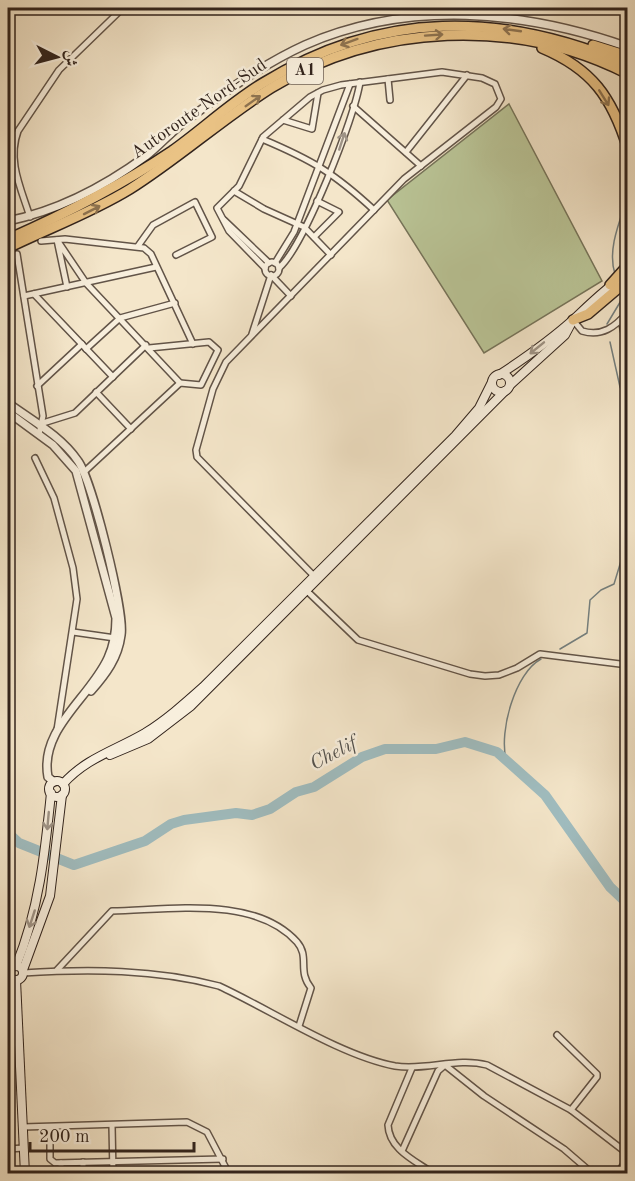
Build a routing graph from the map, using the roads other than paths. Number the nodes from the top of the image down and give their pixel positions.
1 (123, 8) edge
2 (470, 11) edge
3 (528, 42) junction
4 (565, 42) junction
5 (627, 47) edge
6 (627, 56) edge
7 (627, 64) edge
8 (627, 74) edge
9 (467, 75) junction
10 (388, 79) junction
11 (360, 82) junction
12 (350, 84) junction
13 (318, 93) junction
14 (390, 100) dead end
15 (353, 106) junction
16 (283, 120) junction
17 (262, 139) junction
18 (627, 149) edge
19 (406, 152) junction
20 (321, 166) junction
21 (421, 166) junction
22 (330, 172) junction
23 (234, 191) junction
24 (317, 201) junction
25 (374, 210) junction
26 (30, 217) junction
27 (8, 221) edge
28 (298, 223) junction
29 (304, 227) junction
30 (314, 237) junction
31 (8, 238) edge
32 (57, 240) junction
33 (41, 241) dead end
34 (138, 246) junction
35 (8, 248) edge
36 (16, 254) dead end
37 (176, 255) dead end
38 (331, 255) junction
39 (627, 264) edge
40 (272, 265) junction
41 (156, 267) junction
42 (627, 273) edge
43 (271, 276) junction
44 (627, 280) edge
45 (86, 283) junction
46 (610, 285) junction
47 (68, 287) junction
48 (34, 294) junction
49 (24, 296) junction
50 (291, 296) junction
51 (175, 303) junction
52 (627, 312) edge
53 (120, 318) junction
54 (573, 320) junction
55 (621, 320) junction
56 (251, 337) junction
57 (193, 344) junction
58 (84, 347) junction
59 (148, 347) junction
60 (627, 350) edge
61 (499, 375) junction
62 (113, 377) junction
63 (492, 382) junction
64 (180, 383) junction
65 (37, 386) junction
66 (507, 388) junction
67 (96, 392) junction
68 (8, 404) edge
69 (8, 412) edge
70 (41, 428) junction
71 (131, 429) junction
72 (35, 458) dead end
73 (81, 475) junction
74 (316, 578) junction
75 (307, 591) junction
76 (73, 632) junction
77 (115, 638) junction
78 (627, 665) edge
79 (57, 731) junction
80 (91, 760) junction
81 (54, 782) junction
82 (63, 784) junction
83 (51, 793) junction
84 (62, 795) junction
85 (16, 970) edge
86 (57, 970) junction
87 (12, 979) edge
88 (299, 1026) junction
89 (557, 1035) dead end
90 (445, 1065) junction
91 (412, 1068) junction
92 (571, 1110) junction
93 (112, 1126) junction
94 (23, 1127) junction
95 (50, 1128) junction
96 (24, 1148) junction
97 (8, 1149) edge
98 (402, 1151) junction
99 (627, 1156) edge
100 (223, 1159) junction
101 (113, 1161) junction
102 (83, 1162) junction
103 (61, 1163) junction
104 (25, 1173) edge
105 (61, 1173) edge
106 (83, 1173) edge
107 (113, 1173) edge
108 (229, 1173) edge
109 (434, 1173) edge
110 (593, 1173) edge
111 (617, 1173) edge

1 - 26 street
2 - 5 street
2 - 26 street
3 - 8 highway, Autoroute Nord-Sud / A1
3 -> 18 highway
35 -> 3 highway, Autoroute Nord-Sud / A1
4 - 6 highway
4 - 7 highway, Autoroute Nord-Sud / A1
4 -> 31 highway, Autoroute Nord-Sud / A1
9 - 10 street
9 - 19 street
9 - 21 street
10 - 11 street
10 - 14 street
11 - 12 street
11 - 15 street
12 - 13 street
12 - 20 street
13 - 16 street
13 - 16 street
15 - 19 street
22 -> 15 street
16 - 17 street
17 - 20 street
17 - 23 street
19 - 21 street
20 - 22 street
20 - 28 street
21 - 25 street
22 - 24 street
22 - 25 street
23 - 28 street
23 - 40 street
24 - 29 street
24 - 30 street
25 - 38 street
26 - 27 street
28 - 29 street
28 - 40 street
29 - 30 street
29 - 40 street
30 - 38 street
32 - 33 street
32 - 34 street
32 - 45 street
32 - 47 street
34 - 37 street
34 - 41 street
36 - 49 street
38 - 50 street
39 - 46 highway
40 - 43 street
40 - 43 street
41 - 45 street
41 - 51 street
42 - 46 main road
43 - 50 street
43 - 56 street
44 - 54 highway
45 - 47 street
45 - 53 street
46 - 54 main road
47 - 48 street
48 - 49 street
48 - 58 street
49 - 65 street
50 - 56 street
51 - 53 street
51 - 57 street
52 - 55 street
53 - 58 street
53 - 59 street
54 - 55 street
54 -> 61 main road
54 - 66 main road
55 - 60 street
56 - 74 street
57 - 59 street
57 - 64 street
58 - 62 street
58 - 65 street
59 - 62 street
59 - 64 street
61 - 63 main road
61 - 66 main road
62 - 67 street
63 - 66 main road
63 - 74 main road
64 - 71 street
65 - 70 street
66 - 74 main road
67 - 70 street
67 - 71 street
68 - 70 street
69 - 70 street
70 - 73 street
71 - 73 street
72 - 76 street
73 - 77 street
73 - 79 street
74 - 75 main road
74 - 80 main road
75 - 78 street
75 - 80 main road
76 - 77 street
76 - 79 street
77 - 79 street
79 - 81 street
80 - 82 main road
81 - 82 main road
81 - 83 main road
82 - 84 main road
83 - 84 main road
83 -> 85 main road
84 - 85 main road
85 - 86 street
85 - 87 main road
85 - 87 main road
86 - 88 street
86 - 88 street
87 - 94 main road
88 - 91 street
89 - 92 street
90 - 91 street
90 - 92 street
90 - 98 street
90 - 110 street
91 - 98 street
92 - 99 street
93 - 95 street
93 - 100 street
93 - 101 street
94 - 95 street
94 - 96 main road
95 - 103 street
96 - 97 street
96 - 104 main road
98 - 109 street
99 - 111 street
100 - 101 street
100 - 108 street
101 - 102 street
101 - 107 street
102 - 103 street
102 - 106 street
103 - 105 street

